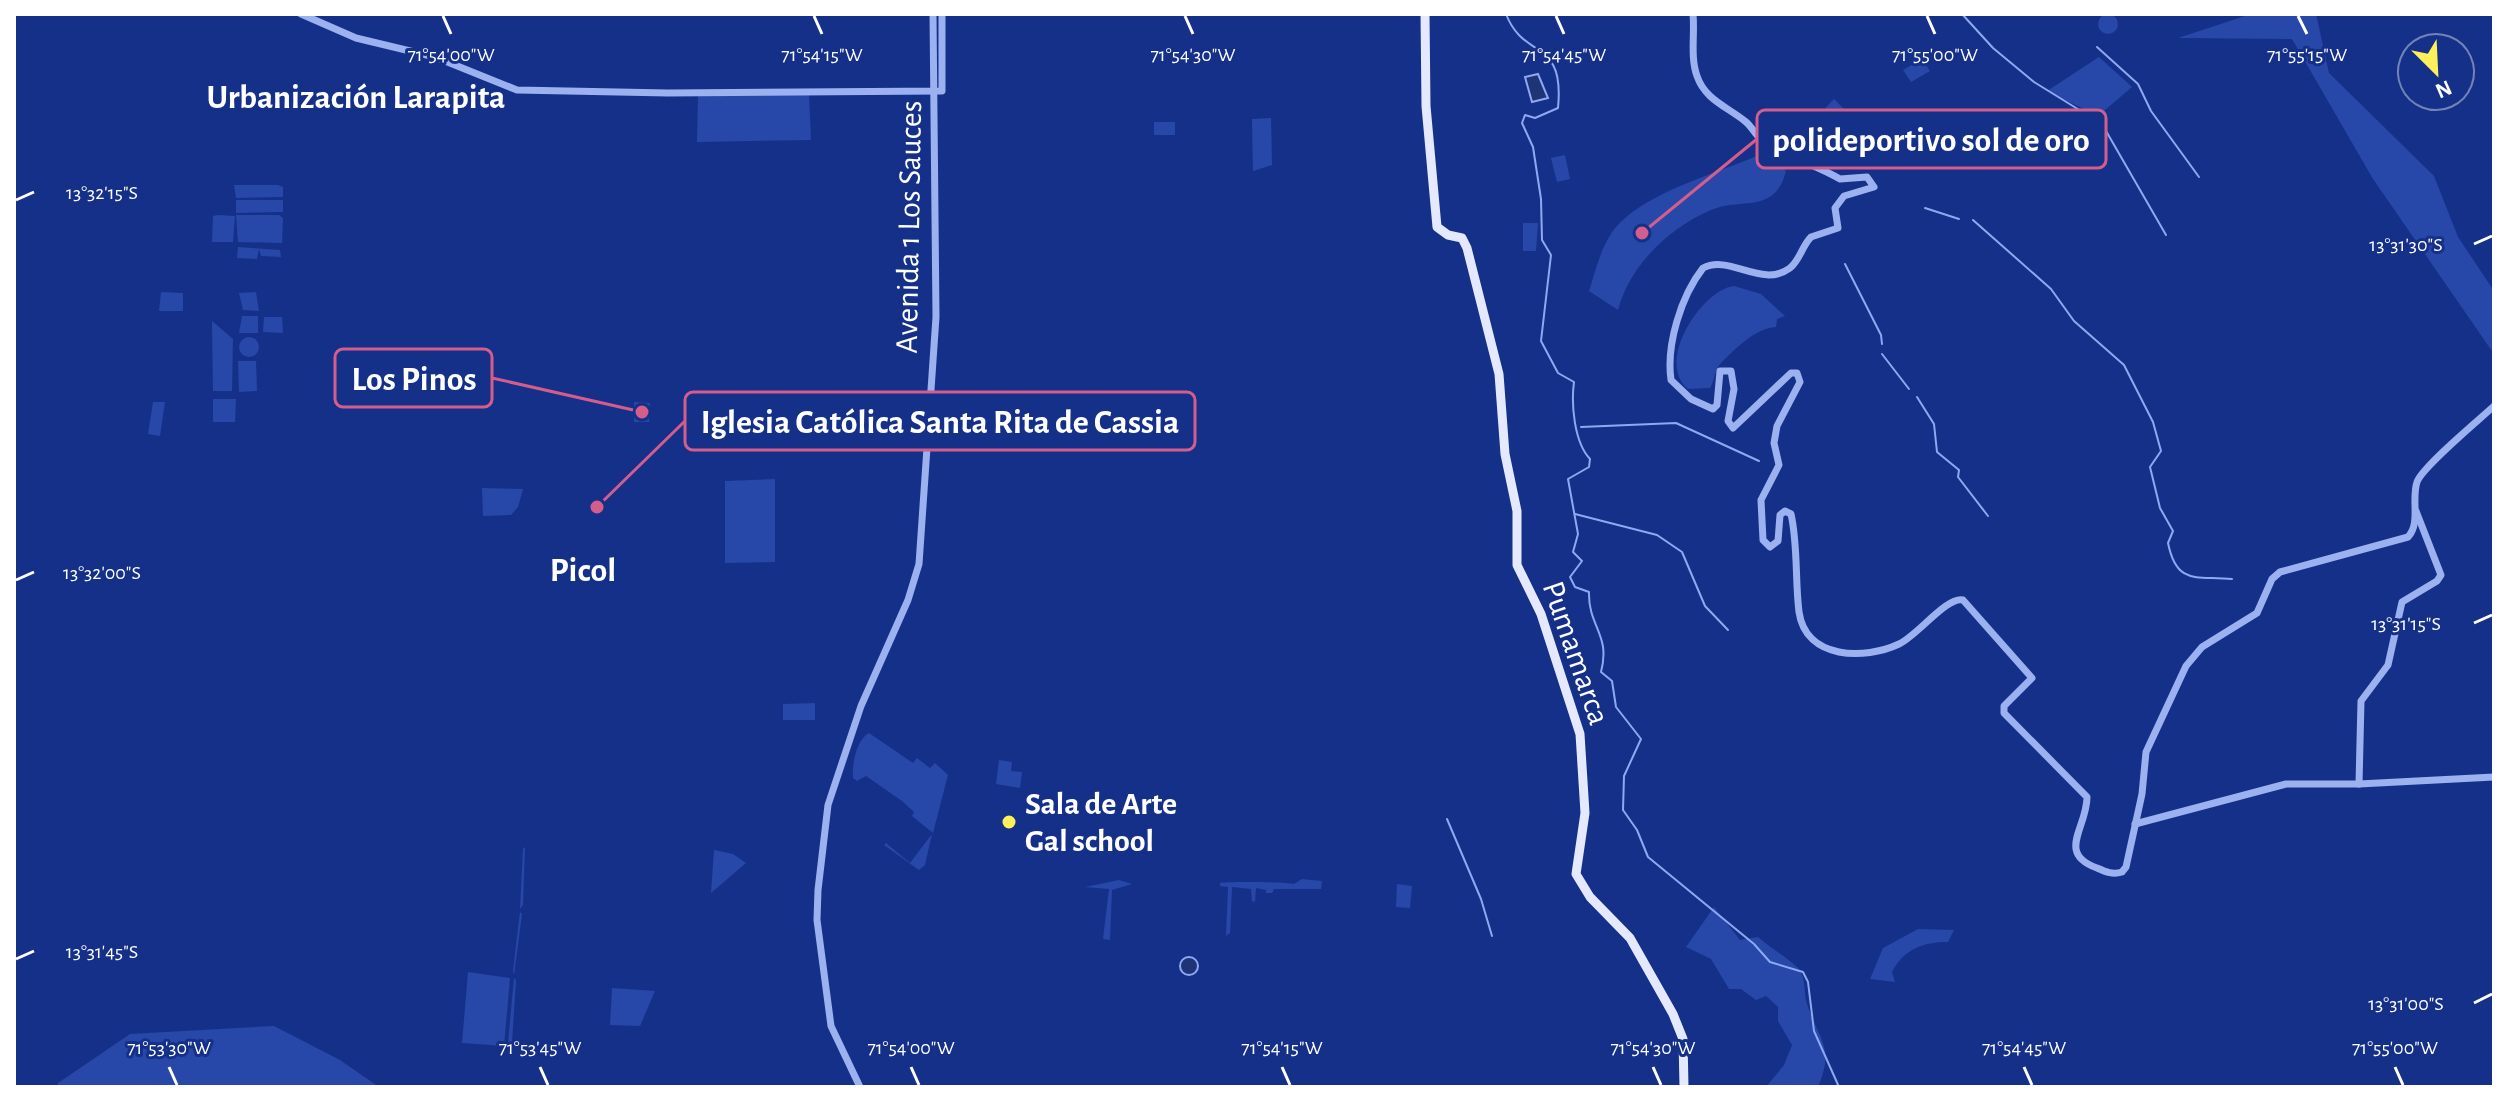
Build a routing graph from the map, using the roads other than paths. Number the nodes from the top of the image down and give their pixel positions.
1 (301, 14) edge
2 (933, 14) edge
3 (942, 14) edge
4 (1425, 14) edge
5 (1693, 14) edge
6 (938, 91) junction
7 (2494, 406) edge
8 (2415, 509) junction
9 (2494, 777) edge
10 (2359, 784) junction
11 (2135, 824) junction
12 (860, 1087) edge
13 (1684, 1087) edge

1 - 6 street
2 - 6 street, Avenida 1 Los Sauces
3 - 6 street, Avenida 1 Los Sauces
4 - 13 main road, Pumamarca
5 - 11 street
6 - 12 street, Avenida 1 Los Sauces
7 - 8 street
8 - 10 street
8 - 11 street
9 - 10 street
10 - 11 street

